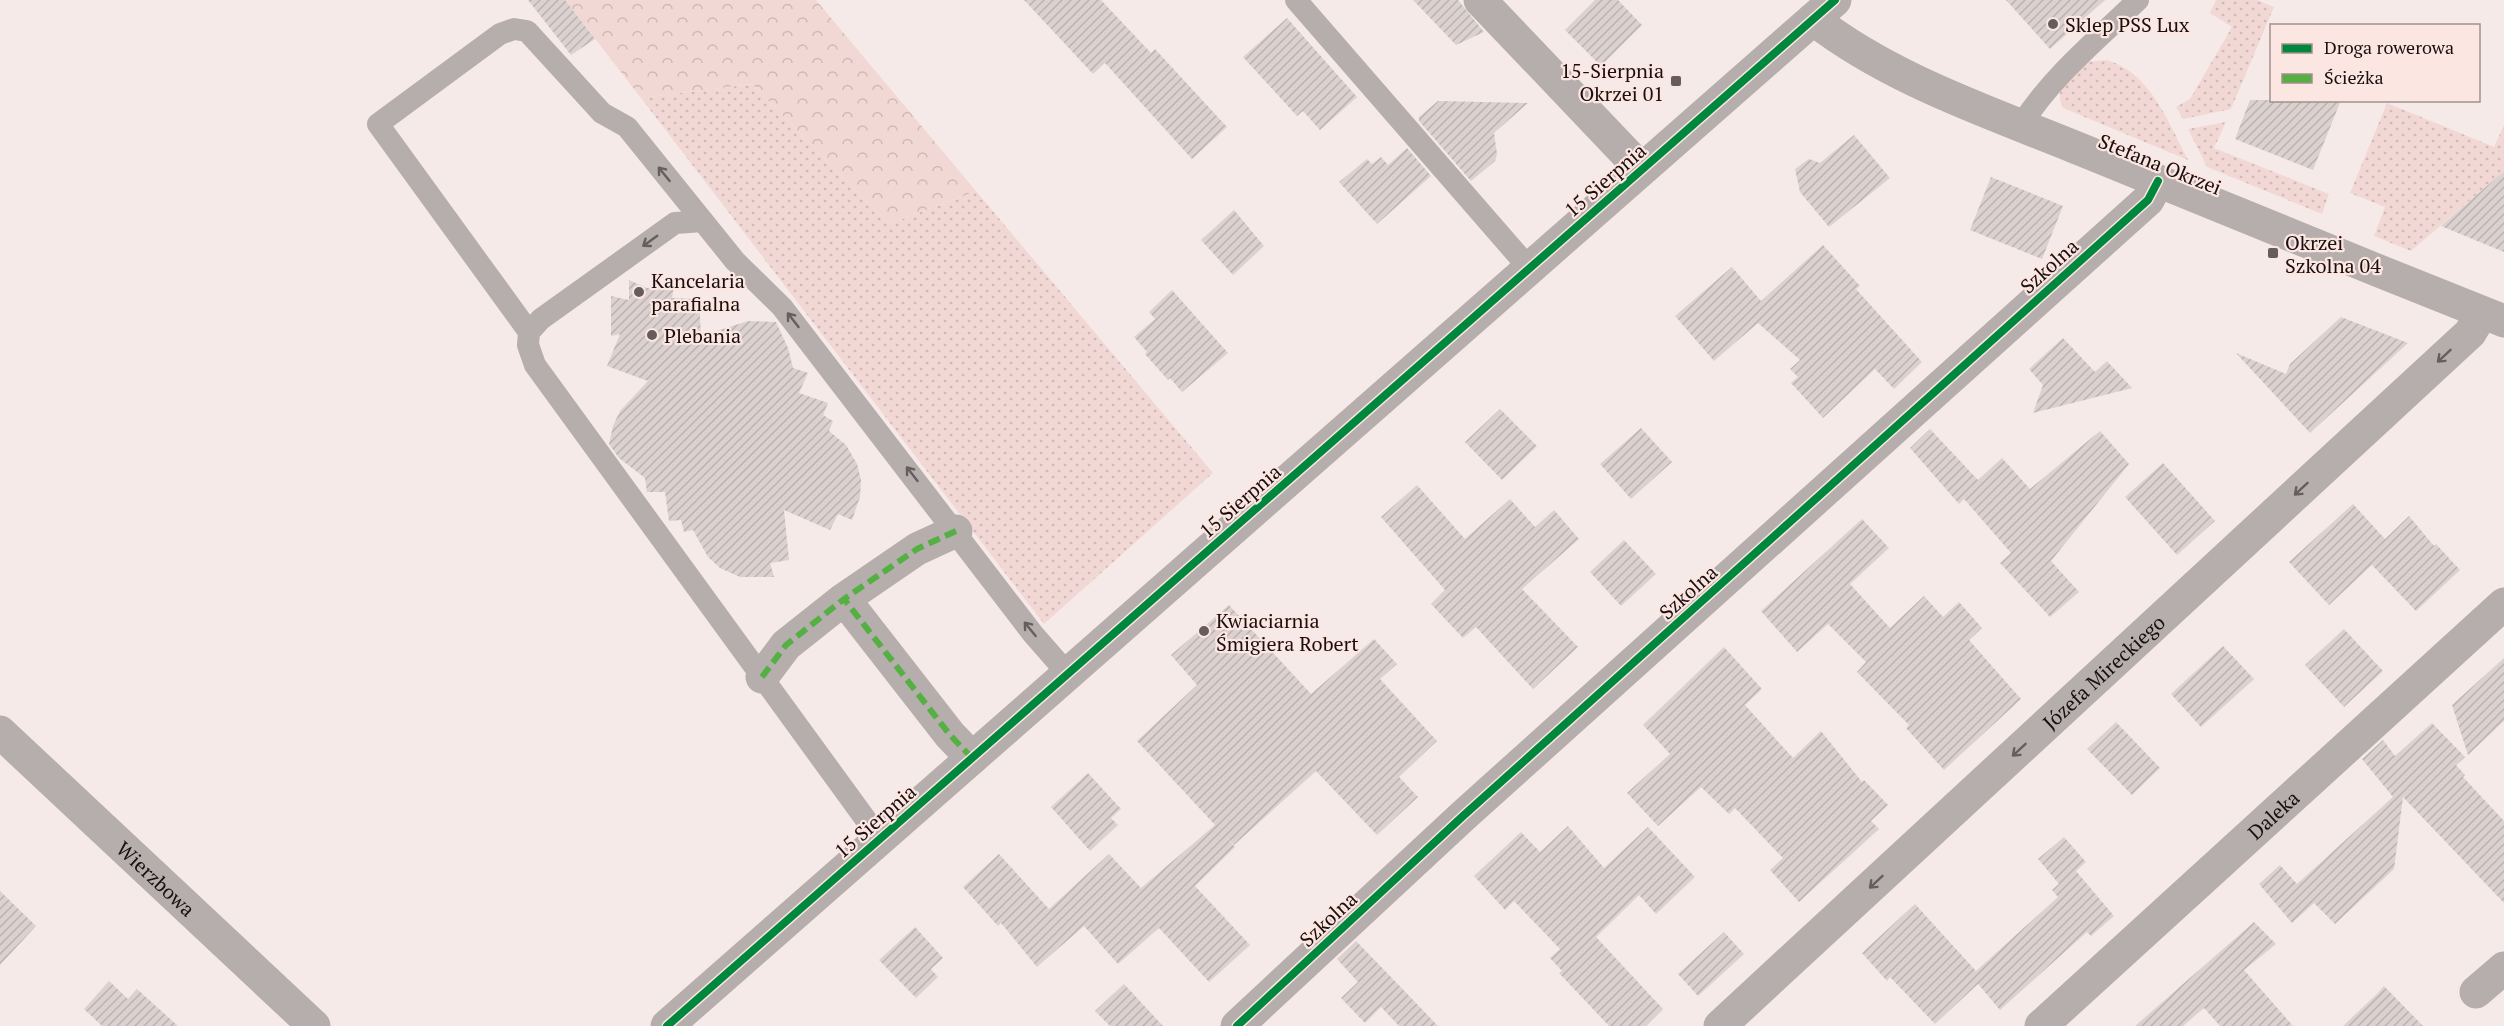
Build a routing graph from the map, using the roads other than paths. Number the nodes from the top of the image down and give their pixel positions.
1 (1296, 0) edge
2 (1480, 0) edge
3 (2138, 0) edge
4 (1824, 9) edge
5 (2021, 125) junction
6 (1641, 169) junction
7 (2158, 181) junction
8 (703, 221) junction
9 (1529, 268) junction
10 (2493, 317) edge
11 (529, 332) junction
12 (956, 531) junction
13 (844, 599) junction
14 (2504, 604) edge
15 (1068, 674) junction
16 (762, 677) junction
17 (0, 732) edge
18 (972, 758) junction
19 (880, 839) junction
20 (2504, 968) edge
21 (2476, 992) dead end
22 (314, 1026) edge
23 (667, 1026) edge
24 (1238, 1026) edge
25 (1720, 1026) edge
26 (2041, 1026) edge

1 - 9 lane
2 - 6 street
3 - 5 lane
4 - 5 street, Stefana Okrzei
4 - 6 street, 15 Sierpnia
5 - 7 street, Stefana Okrzei
6 - 9 street, 15 Sierpnia
7 - 10 street, Stefana Okrzei
7 - 24 street, Szkolna
8 -> 11 lane
8 -> 11 lane
12 -> 8 lane
9 - 15 street, 15 Sierpnia
10 -> 25 street, Józefa Mireckiego
11 - 16 lane
12 - 13 street
15 -> 12 lane
13 - 16 street
13 - 18 street
14 - 26 street, Daleka
15 - 18 street, 15 Sierpnia
16 - 19 lane
17 - 22 street, Wierzbowa
18 - 19 street, 15 Sierpnia
19 - 23 street, 15 Sierpnia
20 - 21 street

